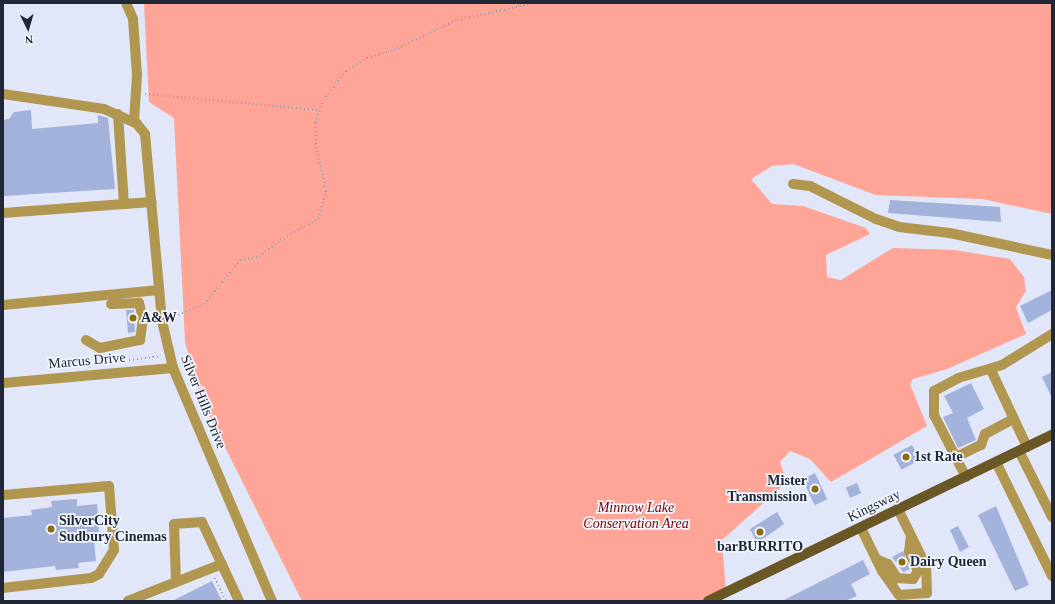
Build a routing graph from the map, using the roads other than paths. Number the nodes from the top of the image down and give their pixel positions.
1 (126, 3) edge
2 (3, 94) edge
3 (118, 114) junction
4 (134, 122) junction
5 (794, 184) dead end
6 (152, 202) junction
7 (124, 204) junction
8 (3, 213) edge
9 (1052, 255) edge
10 (159, 290) junction
11 (112, 304) dead end
12 (3, 305) edge
13 (1052, 334) edge
14 (86, 340) dead end
15 (173, 368) junction
16 (991, 370) junction
17 (3, 383) edge
18 (1013, 419) junction
19 (1052, 435) edge
20 (1023, 449) junction
21 (956, 457) junction
22 (996, 462) junction
23 (966, 477) junction
24 (3, 495) edge
25 (898, 509) junction
26 (1052, 517) edge
27 (861, 528) junction
28 (912, 536) junction
29 (876, 559) junction
30 (222, 564) junction
31 (1052, 576) edge
32 (176, 582) junction
33 (3, 588) edge
34 (128, 601) edge
35 (239, 601) edge
36 (272, 601) edge
37 (708, 601) edge

1 - 4 street
2 - 3 street
3 - 4 street
3 - 7 street
4 - 6 street, Silver Hills Drive
5 - 9 street
6 - 7 street
6 - 10 street, Silver Hills Drive
7 - 8 street
10 - 12 street
10 - 15 street, Silver Hills Drive
11 - 14 street
13 - 16 street
15 - 17 street, Marcus Drive
15 - 36 street, Silver Hills Drive
16 - 18 street
16 - 21 street
18 - 20 street
18 - 21 street
19 - 20 main road, Kingsway
20 - 22 main road, Kingsway
20 - 26 street
21 - 23 street
22 - 23 main road, Kingsway
22 - 31 street
23 - 25 main road, Kingsway
24 - 33 street
25 - 27 main road, Kingsway
25 - 28 street
27 - 29 street
27 - 37 main road, Kingsway
28 - 29 street
28 - 29 street
30 - 32 street
30 - 32 street
30 - 35 street
32 - 34 street

